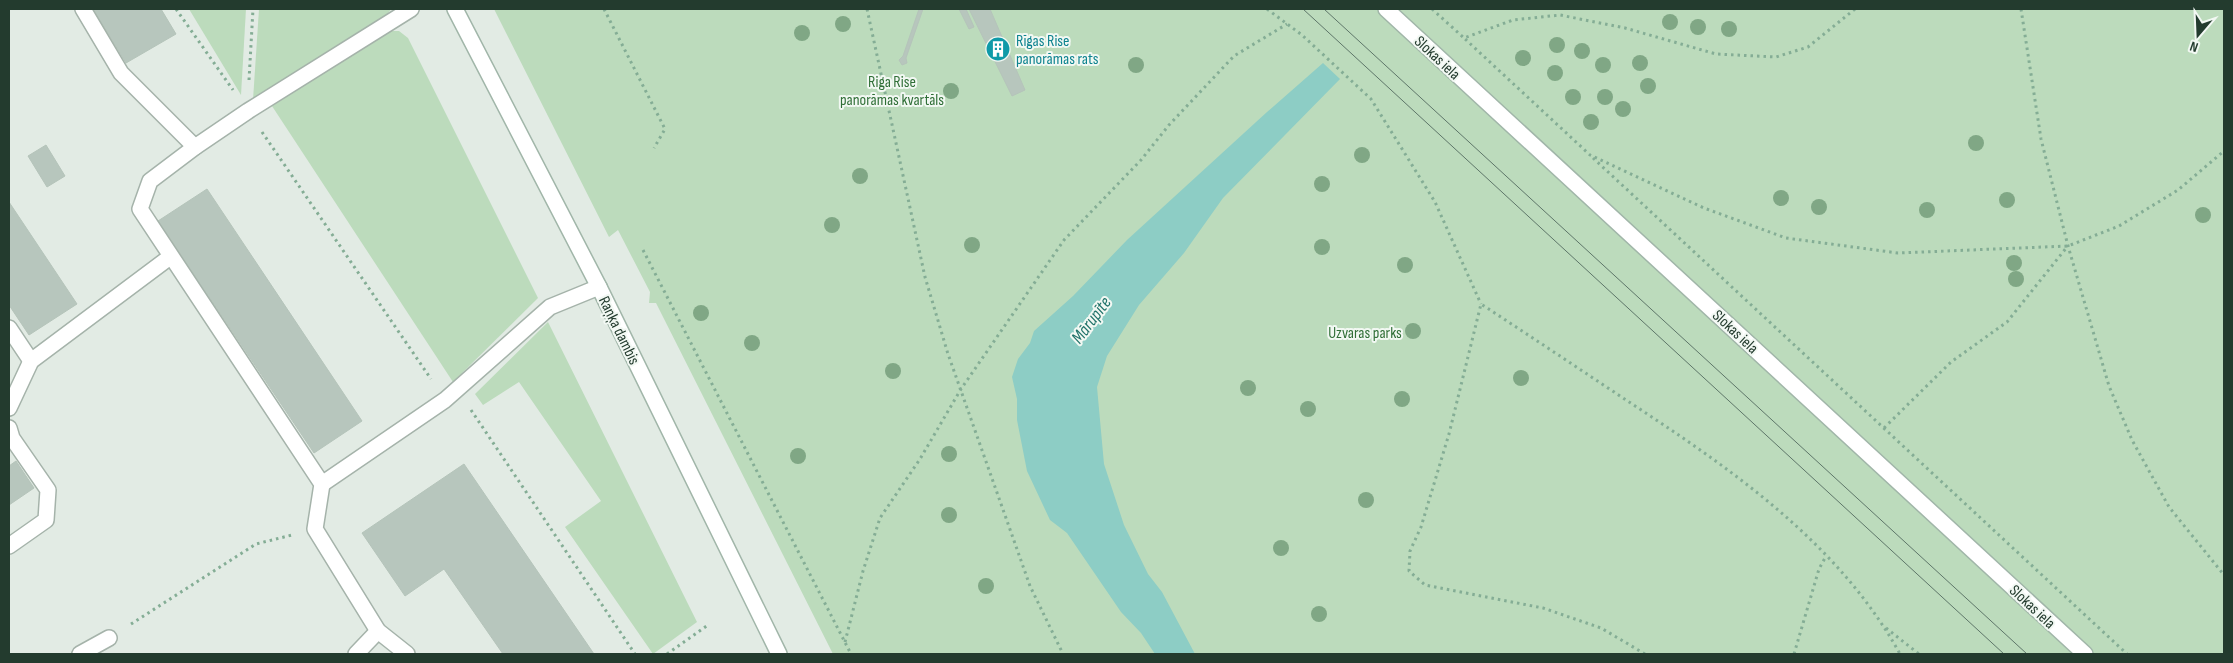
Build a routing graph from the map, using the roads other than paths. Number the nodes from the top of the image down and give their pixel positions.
1 (83, 9) edge
2 (411, 9) edge
3 (454, 9) edge
4 (1386, 9) edge
5 (195, 147) junction
6 (170, 257) junction
7 (599, 287) junction
8 (9, 328) edge
9 (31, 361) junction
10 (9, 408) edge
11 (10, 436) edge
12 (322, 484) junction
13 (9, 546) edge
14 (378, 631) junction
15 (109, 638) road end
16 (80, 654) edge
17 (356, 654) edge
18 (407, 654) edge
19 (779, 654) edge
20 (2085, 654) edge

1 - 5 main road
2 - 5 main road
3 - 7 main road, Raņķa dambis
4 - 20 main road, Slokas iela
5 - 6 main road
6 - 9 main road
6 - 12 main road
7 - 12 main road
7 - 19 main road, Raņķa dambis
8 - 9 main road
9 - 10 main road
11 - 13 main road
12 - 14 main road
14 - 17 main road
14 - 18 main road
15 - 16 main road

